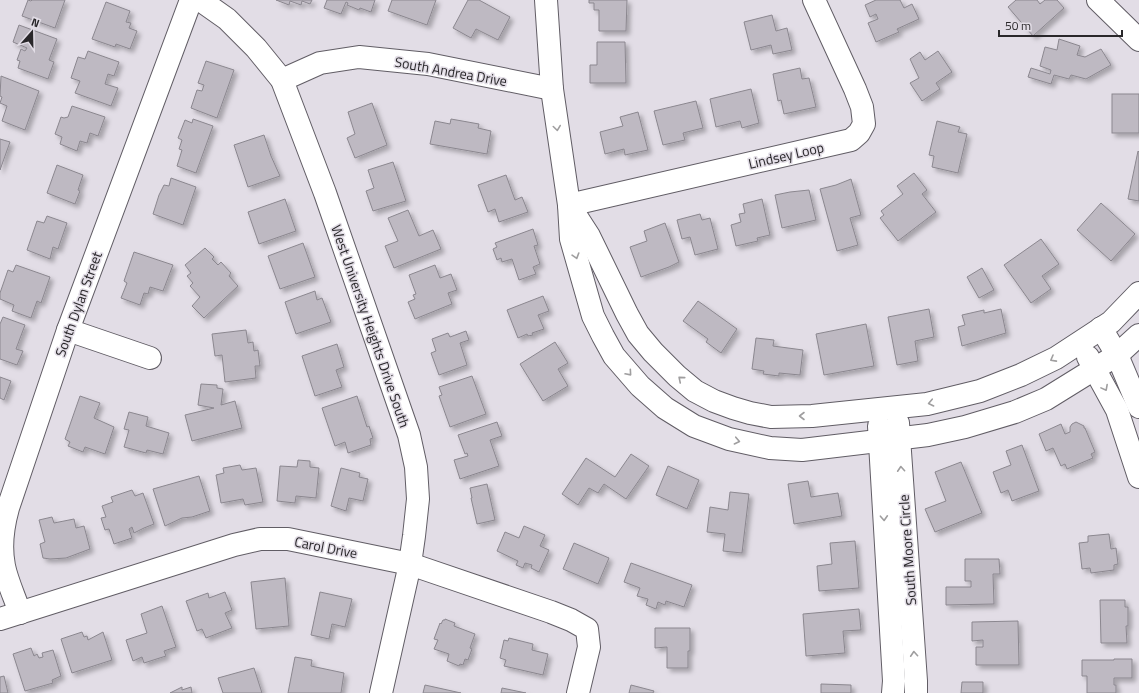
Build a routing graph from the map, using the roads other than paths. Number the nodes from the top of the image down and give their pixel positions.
1 (191, 0) edge
2 (200, 0) edge
3 (546, 0) edge
4 (814, 0) edge
5 (1098, 0) edge
6 (1139, 40) edge
7 (282, 80) junction
8 (552, 89) junction
9 (569, 205) junction
10 (1139, 293) edge
11 (1101, 328) junction
12 (68, 330) junction
13 (1139, 335) edge
14 (1080, 342) junction
15 (1117, 355) junction
16 (150, 358) dead end
17 (1095, 369) junction
18 (1139, 407) edge
19 (887, 408) junction
20 (890, 439) junction
21 (1139, 477) edge
22 (410, 564) junction
23 (20, 613) junction
24 (0, 619) edge
25 (381, 693) edge
26 (578, 693) edge
27 (893, 693) edge
28 (916, 693) edge

1 - 12 street, South Dylan Street
2 - 7 street, West University Heights Drive South
3 - 8 street
4 - 9 street, Lindsey Loop
5 - 6 street
7 - 8 street, South Andrea Drive
7 - 22 street, West University Heights Drive South
8 -> 9 street
19 -> 9 street
9 -> 20 street
10 - 11 street
11 - 14 street
11 - 15 street
12 - 16 street
12 - 23 street, South Dylan Street
13 - 15 street
14 - 17 street
14 -> 19 street
15 - 17 street
15 - 18 street
17 - 20 street
17 -> 21 street
19 - 20 street, South Moore Circle
20 -> 27 street, South Moore Circle
28 -> 20 street, South Moore Circle
22 - 23 street, Carol Drive
22 - 25 street, West University Heights Drive South
22 - 26 street, Carol Drive
23 - 24 street, Carol Drive

